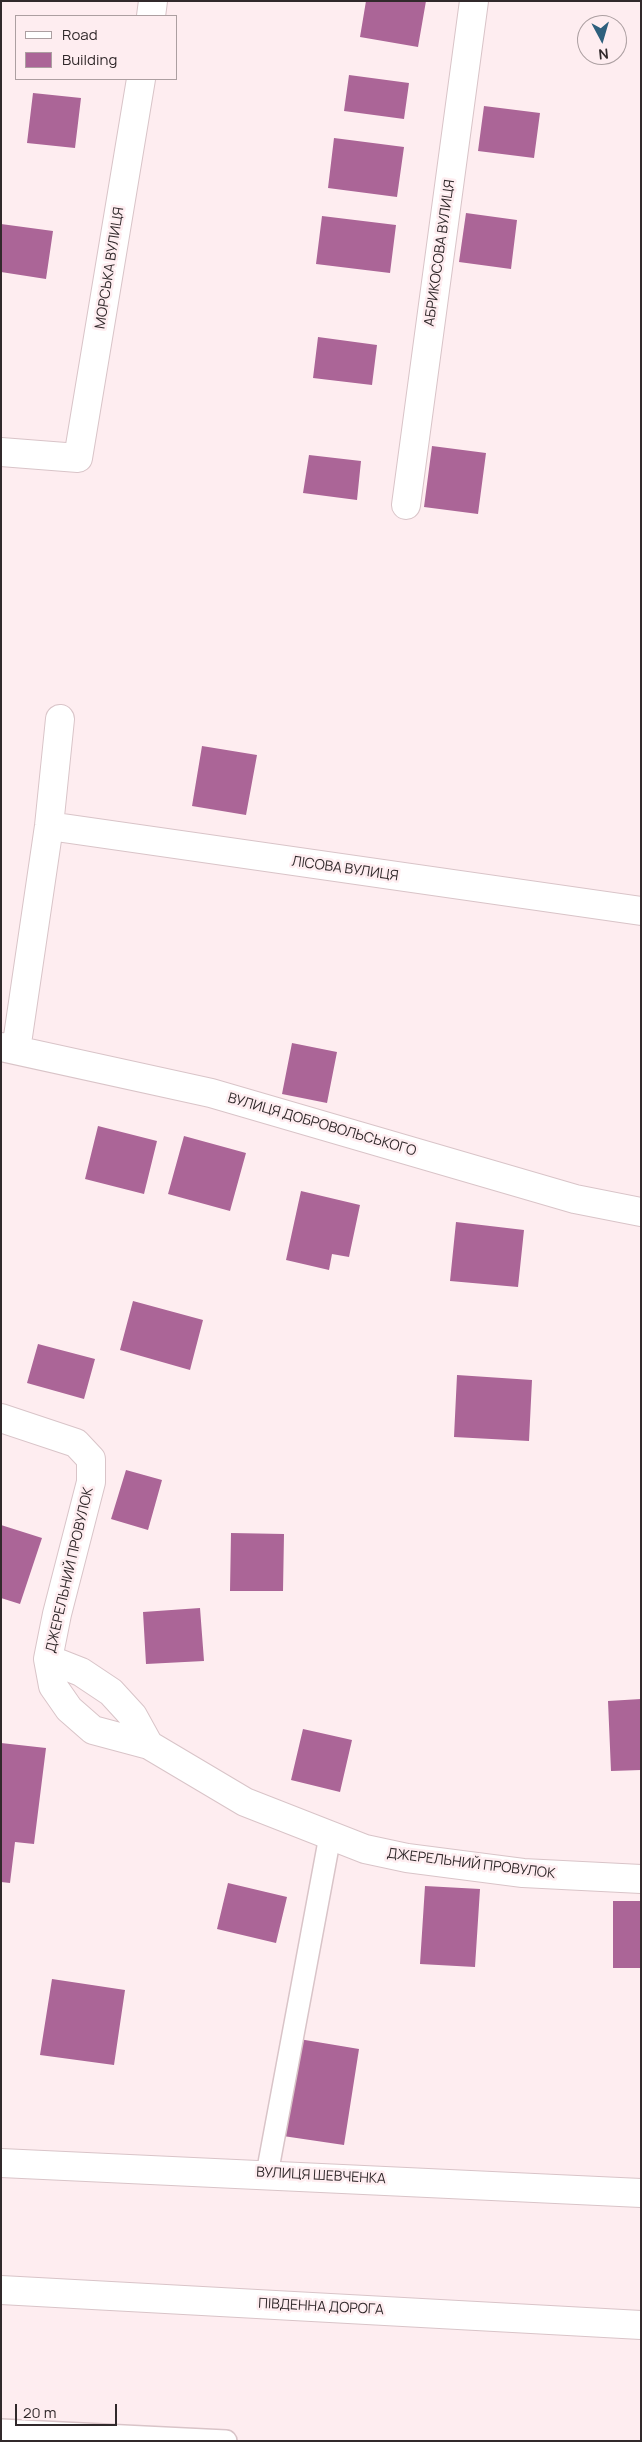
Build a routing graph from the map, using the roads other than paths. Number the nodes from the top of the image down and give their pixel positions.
1 (154, 1) edge
2 (474, 1) edge
3 (151, 15) edge
4 (141, 80) edge
5 (1, 452) edge
6 (406, 505) dead end
7 (60, 719) dead end
8 (49, 826) junction
9 (641, 911) edge
10 (9, 1049) edge
11 (641, 1212) edge
12 (1, 1418) edge
13 (48, 1659) junction
14 (149, 1745) junction
15 (330, 1836) junction
16 (641, 1878) edge
17 (1, 2162) edge
18 (267, 2174) junction
19 (641, 2193) edge
20 (1, 2290) edge
21 (641, 2325) edge
22 (1, 2430) edge
23 (226, 2441) edge

1 - 3 main road
2 - 6 main road, АБРИКОСОВА ВУЛИЦЯ
4 - 5 main road, МОРСЬКА ВУЛИЦЯ
7 - 8 main road
8 - 9 main road, ЛІСОВА ВУЛИЦЯ
8 - 10 main road
10 - 11 main road, ВУЛИЦЯ ДОБРОВОЛЬСЬКОГО
12 - 13 main road, ДЖЕРЕЛЬНИЙ ПРОВУЛОК
13 - 14 main road
13 - 14 main road, ДЖЕРЕЛЬНИЙ ПРОВУЛОК
14 - 15 main road, ДЖЕРЕЛЬНИЙ ПРОВУЛОК
15 - 16 main road, ДЖЕРЕЛЬНИЙ ПРОВУЛОК
15 - 18 lane
17 - 18 main road, ВУЛИЦЯ ШЕВЧЕНКА
18 - 19 main road, ВУЛИЦЯ ШЕВЧЕНКА
20 - 21 main road, ПІВДЕННА ДОРОГА
22 - 23 lane

